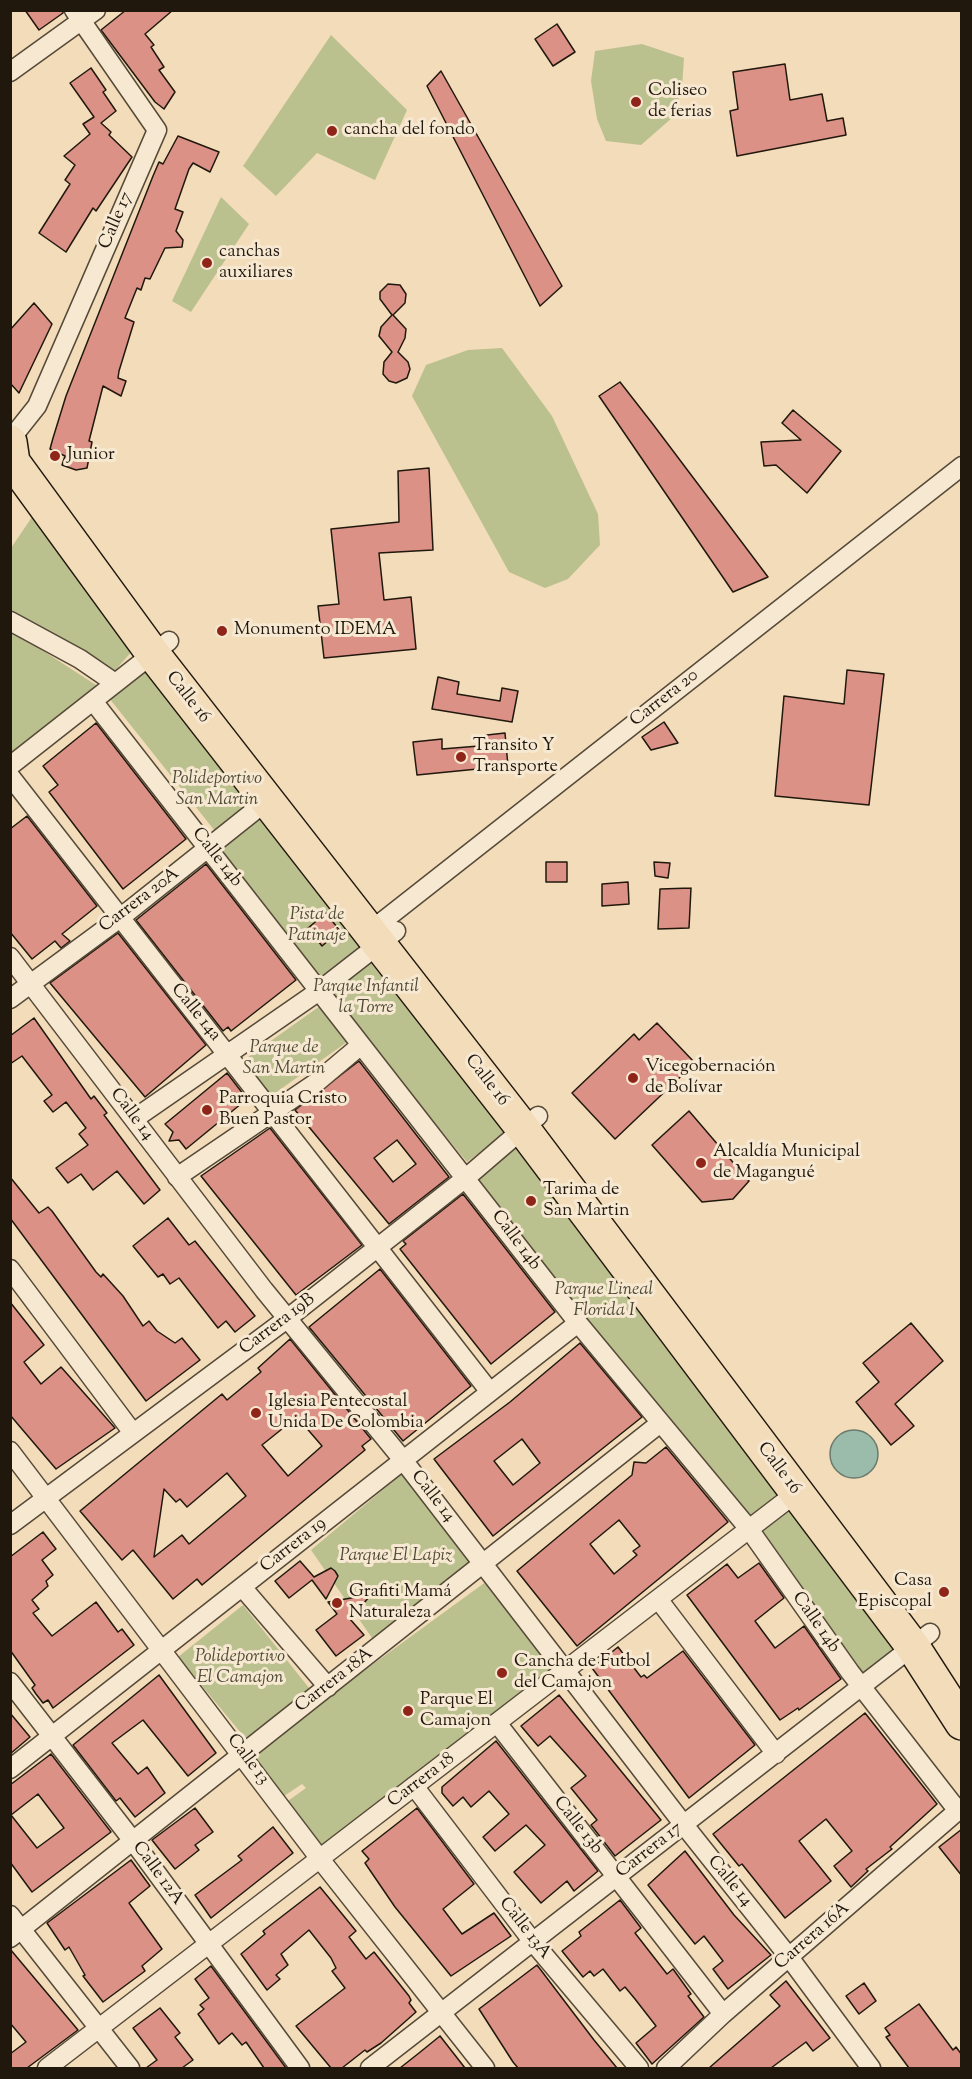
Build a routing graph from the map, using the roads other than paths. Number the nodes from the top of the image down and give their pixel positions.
1 (84, 14) edge
2 (10, 72) edge
3 (10, 440) edge
4 (962, 466) edge
5 (10, 621) edge
6 (161, 647) junction
7 (115, 683) junction
8 (93, 701) junction
9 (10, 766) edge
10 (10, 776) edge
11 (268, 800) junction
12 (209, 848) junction
13 (120, 918) junction
14 (382, 932) junction
15 (10, 957) edge
16 (30, 982) junction
17 (319, 991) junction
18 (10, 999) edge
19 (361, 1045) junction
20 (229, 1055) junction
21 (271, 1113) junction
22 (134, 1119) junction
23 (531, 1123) junction
24 (177, 1177) junction
25 (467, 1177) junction
26 (377, 1248) junction
27 (10, 1269) edge
28 (288, 1318) junction
29 (578, 1323) junction
30 (490, 1392) junction
31 (660, 1424) junction
32 (133, 1433) junction
33 (10, 1451) edge
34 (403, 1460) junction
35 (796, 1493) junction
36 (46, 1498) junction
37 (10, 1525) edge
38 (750, 1529) junction
39 (483, 1564) junction
40 (242, 1587) junction
41 (658, 1599) junction
42 (921, 1640) junction
43 (162, 1650) junction
44 (565, 1671) junction
45 (962, 1681) edge
46 (10, 1682) edge
47 (328, 1687) junction
48 (861, 1687) junction
49 (497, 1723) junction
50 (962, 1723) edge
51 (52, 1737) junction
52 (243, 1754) junction
53 (776, 1754) junction
54 (10, 1769) edge
55 (414, 1786) junction
56 (960, 1809) edge
57 (684, 1825) junction
58 (133, 1841) junction
59 (320, 1859) junction
60 (617, 1877) junction
61 (14, 1928) edge
62 (533, 1942) junction
63 (208, 1944) junction
64 (789, 1957) junction
65 (441, 2013) junction
66 (723, 2014) junction
67 (98, 2029) junction
68 (47, 2068) edge
69 (130, 2068) edge
70 (300, 2068) edge
71 (370, 2068) edge
72 (486, 2068) edge
73 (639, 2068) edge
74 (666, 2068) edge
75 (871, 2068) edge

1 - 2 street
1 - 3 street, Calle 17
3 - 6 highway, Calle 16
4 - 14 street, Carrera 20
5 - 7 street
6 - 7 street
6 - 11 highway, Calle 16
6 - 14 highway, Calle 16
7 - 8 street
8 - 9 street
8 - 12 street, Calle 14b
10 - 13 street, Calle 14a
11 - 12 street, Carrera 20A
11 - 14 highway, Calle 16
12 - 13 street, Carrera 20A
12 - 17 street, Calle 14b
13 - 16 street, Carrera 20A
13 - 20 street, Calle 14a
14 - 17 street
14 - 23 highway, Calle 16
15 - 16 street, Calle 14
16 - 18 street, Carrera 20A
16 - 22 street, Calle 14
17 - 19 street, Calle 14b
17 - 20 street
19 - 21 street
19 - 25 street, Calle 14b
20 - 21 street, Calle 14a
20 - 22 street
21 - 24 street
21 - 26 street, Calle 14a
22 - 24 street, Calle 14
23 - 25 street, Carrera 19B
23 - 35 highway, Calle 16
23 - 42 highway, Calle 16
24 - 28 street, Calle 14
25 - 26 street, Carrera 19B
25 - 29 street, Calle 14b
26 - 28 street, Carrera 19B
26 - 30 street, Calle 14a
27 - 32 street
28 - 32 street, Carrera 19B
28 - 34 street, Calle 14
29 - 30 street, Carrera 19
29 - 31 street, Calle 14b
30 - 34 street, Carrera 19
31 - 38 street, Calle 14b
31 - 39 street, Carrera 18A
32 - 36 street, Carrera 19B
33 - 36 street, Calle 13
34 - 39 street, Calle 14
34 - 40 street, Carrera 19
35 - 38 street, Carrera 18
35 - 42 highway, Calle 16
36 - 37 street, Carrera 19B
36 - 43 street, Calle 13
38 - 41 street, Carrera 18
38 - 48 street, Calle 14b
39 - 44 street, Calle 14
39 - 47 street, Carrera 18A
40 - 43 street, Carrera 19
40 - 47 street
41 - 44 street, Carrera 18
41 - 53 street
42 - 45 highway, Calle 16
42 - 48 street, Carrera 17
42 - 50 highway, Calle 16
43 - 51 street, Carrera 19
43 - 52 street, Calle 13
44 - 49 street, Carrera 18
44 - 57 street, Calle 14
46 - 51 street, Calle 12A
47 - 52 street, Carrera 18A
48 - 53 street, Carrera 17
48 - 56 street, Calle 14b
49 - 55 street, Carrera 18
49 - 60 street, Calle 13b
51 - 54 street, Carrera 19
51 - 58 street, Calle 12A
52 - 58 street, Carrera 18A
52 - 59 street, Calle 13
53 - 57 street, Carrera 17
55 - 59 street, Carrera 18
55 - 62 street, Calle 13A
56 - 64 street, Carrera 16A
57 - 60 street, Carrera 17
57 - 64 street, Calle 14
58 - 61 street, Carrera 18A
58 - 63 street, Calle 12A
59 - 63 street, Carrera 18
59 - 65 street, Calle 13
60 - 62 street, Carrera 17
60 - 66 street, Calle 13b
61 - 67 street
62 - 65 street, Carrera 17
62 - 73 street, Calle 13A
63 - 67 street, Carrera 18
63 - 70 street, Calle 12A
64 - 66 street, Carrera 16A
64 - 75 street, Calle 14
65 - 71 street, Carrera 17
65 - 72 street, Calle 13
66 - 74 street, Carrera 16A
67 - 68 street, Carrera 18
67 - 69 street

